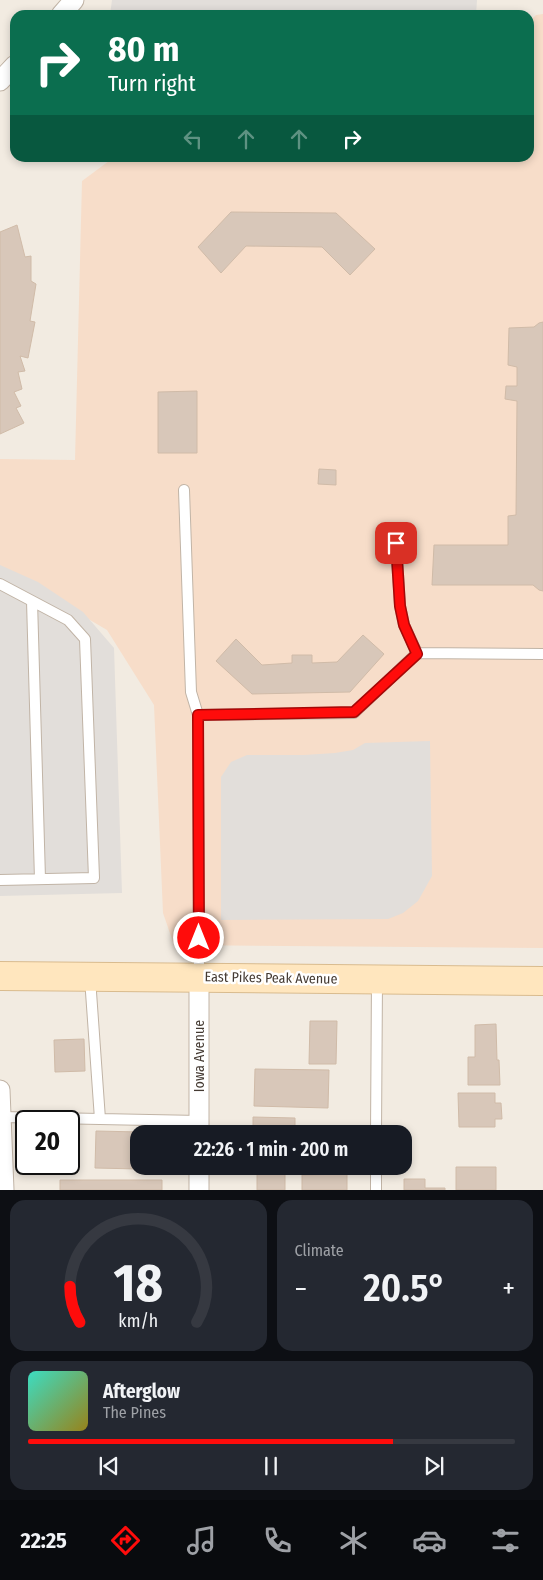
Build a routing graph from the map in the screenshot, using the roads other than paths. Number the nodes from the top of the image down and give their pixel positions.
1 (74, 0) edge
2 (66, 10) edge
3 (10, 70) edge
4 (0, 81) edge
5 (184, 490) dead end
6 (396, 543) dead end
7 (0, 584) edge
8 (32, 600) junction
9 (417, 654) junction
10 (543, 654) edge
11 (198, 715) junction
12 (40, 879) junction
13 (0, 880) edge
14 (0, 976) edge
15 (90, 978) junction
16 (199, 978) junction
17 (377, 980) junction
18 (543, 981) edge
19 (0, 1090) edge
20 (1, 1117) edge
21 (100, 1119) junction
22 (174, 1125) edge
23 (199, 1125) edge
24 (376, 1125) edge
25 (199, 1175) edge
26 (376, 1175) edge
27 (4, 1190) edge
28 (199, 1190) edge
29 (376, 1190) edge

1 - 2 street
3 - 4 street
5 - 11 lane
6 - 9 lane
7 - 8 lane
8 - 12 lane
8 - 12 lane
9 - 10 lane
9 - 11 lane
11 - 16 lane
12 - 13 lane
14 - 15 main road, East Pikes Peak Avenue
15 - 16 main road, East Pikes Peak Avenue
15 - 21 lane
16 - 17 main road, East Pikes Peak Avenue
16 - 23 street, Iowa Avenue
17 - 18 main road, East Pikes Peak Avenue
17 - 24 lane
19 - 20 street
20 - 21 lane
20 - 27 street
21 - 22 lane
25 - 28 street
26 - 29 lane

